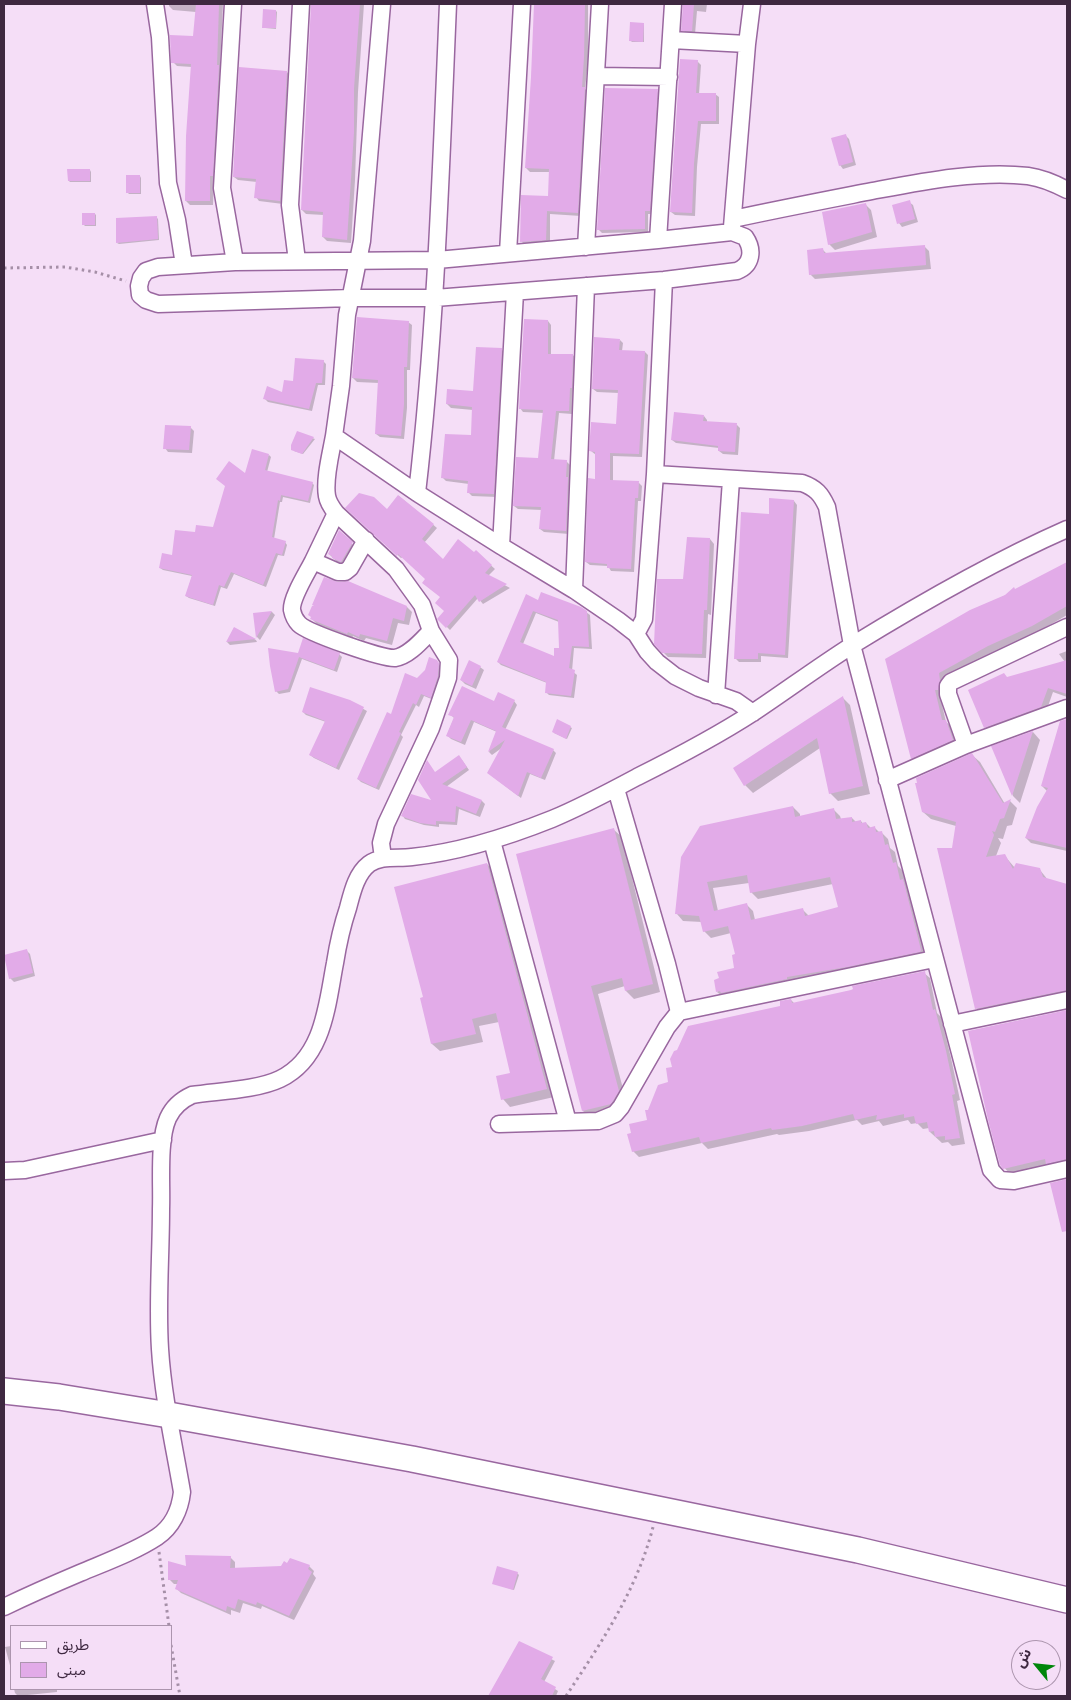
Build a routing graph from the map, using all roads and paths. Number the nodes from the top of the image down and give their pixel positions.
1 (155, 4) edge
2 (233, 4) edge
3 (301, 4) edge
4 (382, 4) edge
5 (448, 4) edge
6 (522, 4) edge
7 (600, 4) edge
8 (673, 4) edge
9 (752, 4) edge
10 (671, 40) junction
11 (747, 44) junction
12 (596, 76) junction
13 (669, 76) junction
14 (1067, 190) edge
15 (732, 225) junction
16 (658, 240) junction
17 (586, 247) junction
18 (508, 253) junction
19 (358, 260) junction
20 (437, 260) junction
21 (297, 261) junction
22 (235, 262) junction
23 (184, 265) junction
24 (4, 268) edge
25 (664, 280) junction
26 (139, 286) junction
27 (586, 286) junction
28 (515, 292) junction
29 (351, 298) junction
30 (435, 298) junction
31 (334, 436) junction
32 (655, 474) junction
33 (731, 480) junction
34 (418, 493) junction
35 (336, 513) junction
36 (1067, 529) edge
37 (366, 540) junction
38 (501, 546) junction
39 (312, 561) junction
40 (574, 590) junction
41 (1067, 627) edge
42 (431, 631) junction
43 (636, 634) junction
44 (852, 645) junction
45 (716, 695) junction
46 (1067, 708) edge
47 (753, 713) junction
48 (966, 745) junction
49 (887, 780) junction
50 (616, 789) junction
51 (492, 841) junction
52 (383, 858) junction
53 (934, 959) junction
54 (1067, 1000) edge
55 (679, 1012) junction
56 (952, 1024) junction
57 (568, 1122) junction
58 (499, 1124) dead end
59 (163, 1140) junction
60 (1067, 1169) edge
61 (4, 1171) edge
62 (4, 1391) edge
63 (169, 1415) junction
64 (656, 1510) junction
65 (158, 1536) junction
66 (1067, 1600) edge
67 (4, 1608) edge
68 (169, 1625) edge
69 (172, 1651) edge
70 (180, 1696) edge
71 (566, 1696) edge

1 - 23 street
2 - 22 street
3 - 21 street
4 - 19 street
5 - 20 street
6 - 18 street
7 - 12 street
8 - 10 street
9 - 11 street
10 - 11 street
10 - 13 street
11 - 15 street
12 - 13 street
12 - 17 street
13 - 16 street
14 - 15 street
15 - 16 street
15 - 25 street
16 - 17 street
17 - 18 street
18 - 20 street
19 - 20 street
19 - 21 street
19 - 29 street
20 - 30 street
21 - 22 street
22 - 23 street
23 - 26 street
24 - 26 path
25 - 27 street
25 - 32 street
26 - 29 street
27 - 28 street
27 - 40 street
28 - 30 street
28 - 38 street
29 - 30 street
29 - 31 street
30 - 34 street
31 - 34 street
31 - 35 street
32 - 33 street
32 - 43 street
33 - 44 street
33 - 45 street
34 - 38 street
35 - 37 street
35 - 39 street
36 - 44 street
37 - 39 street
37 - 42 street
38 - 40 street
39 - 42 street
40 - 43 street
41 - 48 street
42 - 52 street
43 - 45 street
44 - 47 street
44 - 49 street
45 - 47 street
46 - 48 street
47 - 50 street
48 - 49 street
49 - 53 street
50 - 51 street
50 - 55 street
51 - 52 street
51 - 57 street
52 - 59 street
53 - 55 street
53 - 56 street
54 - 56 street
55 - 57 street
56 - 60 street
57 - 58 street
59 - 61 street
59 - 63 street
62 - 63 main road
63 - 64 main road
63 - 65 street
64 - 66 main road
64 - 71 path
65 - 67 street
65 - 68 path
69 - 70 path

